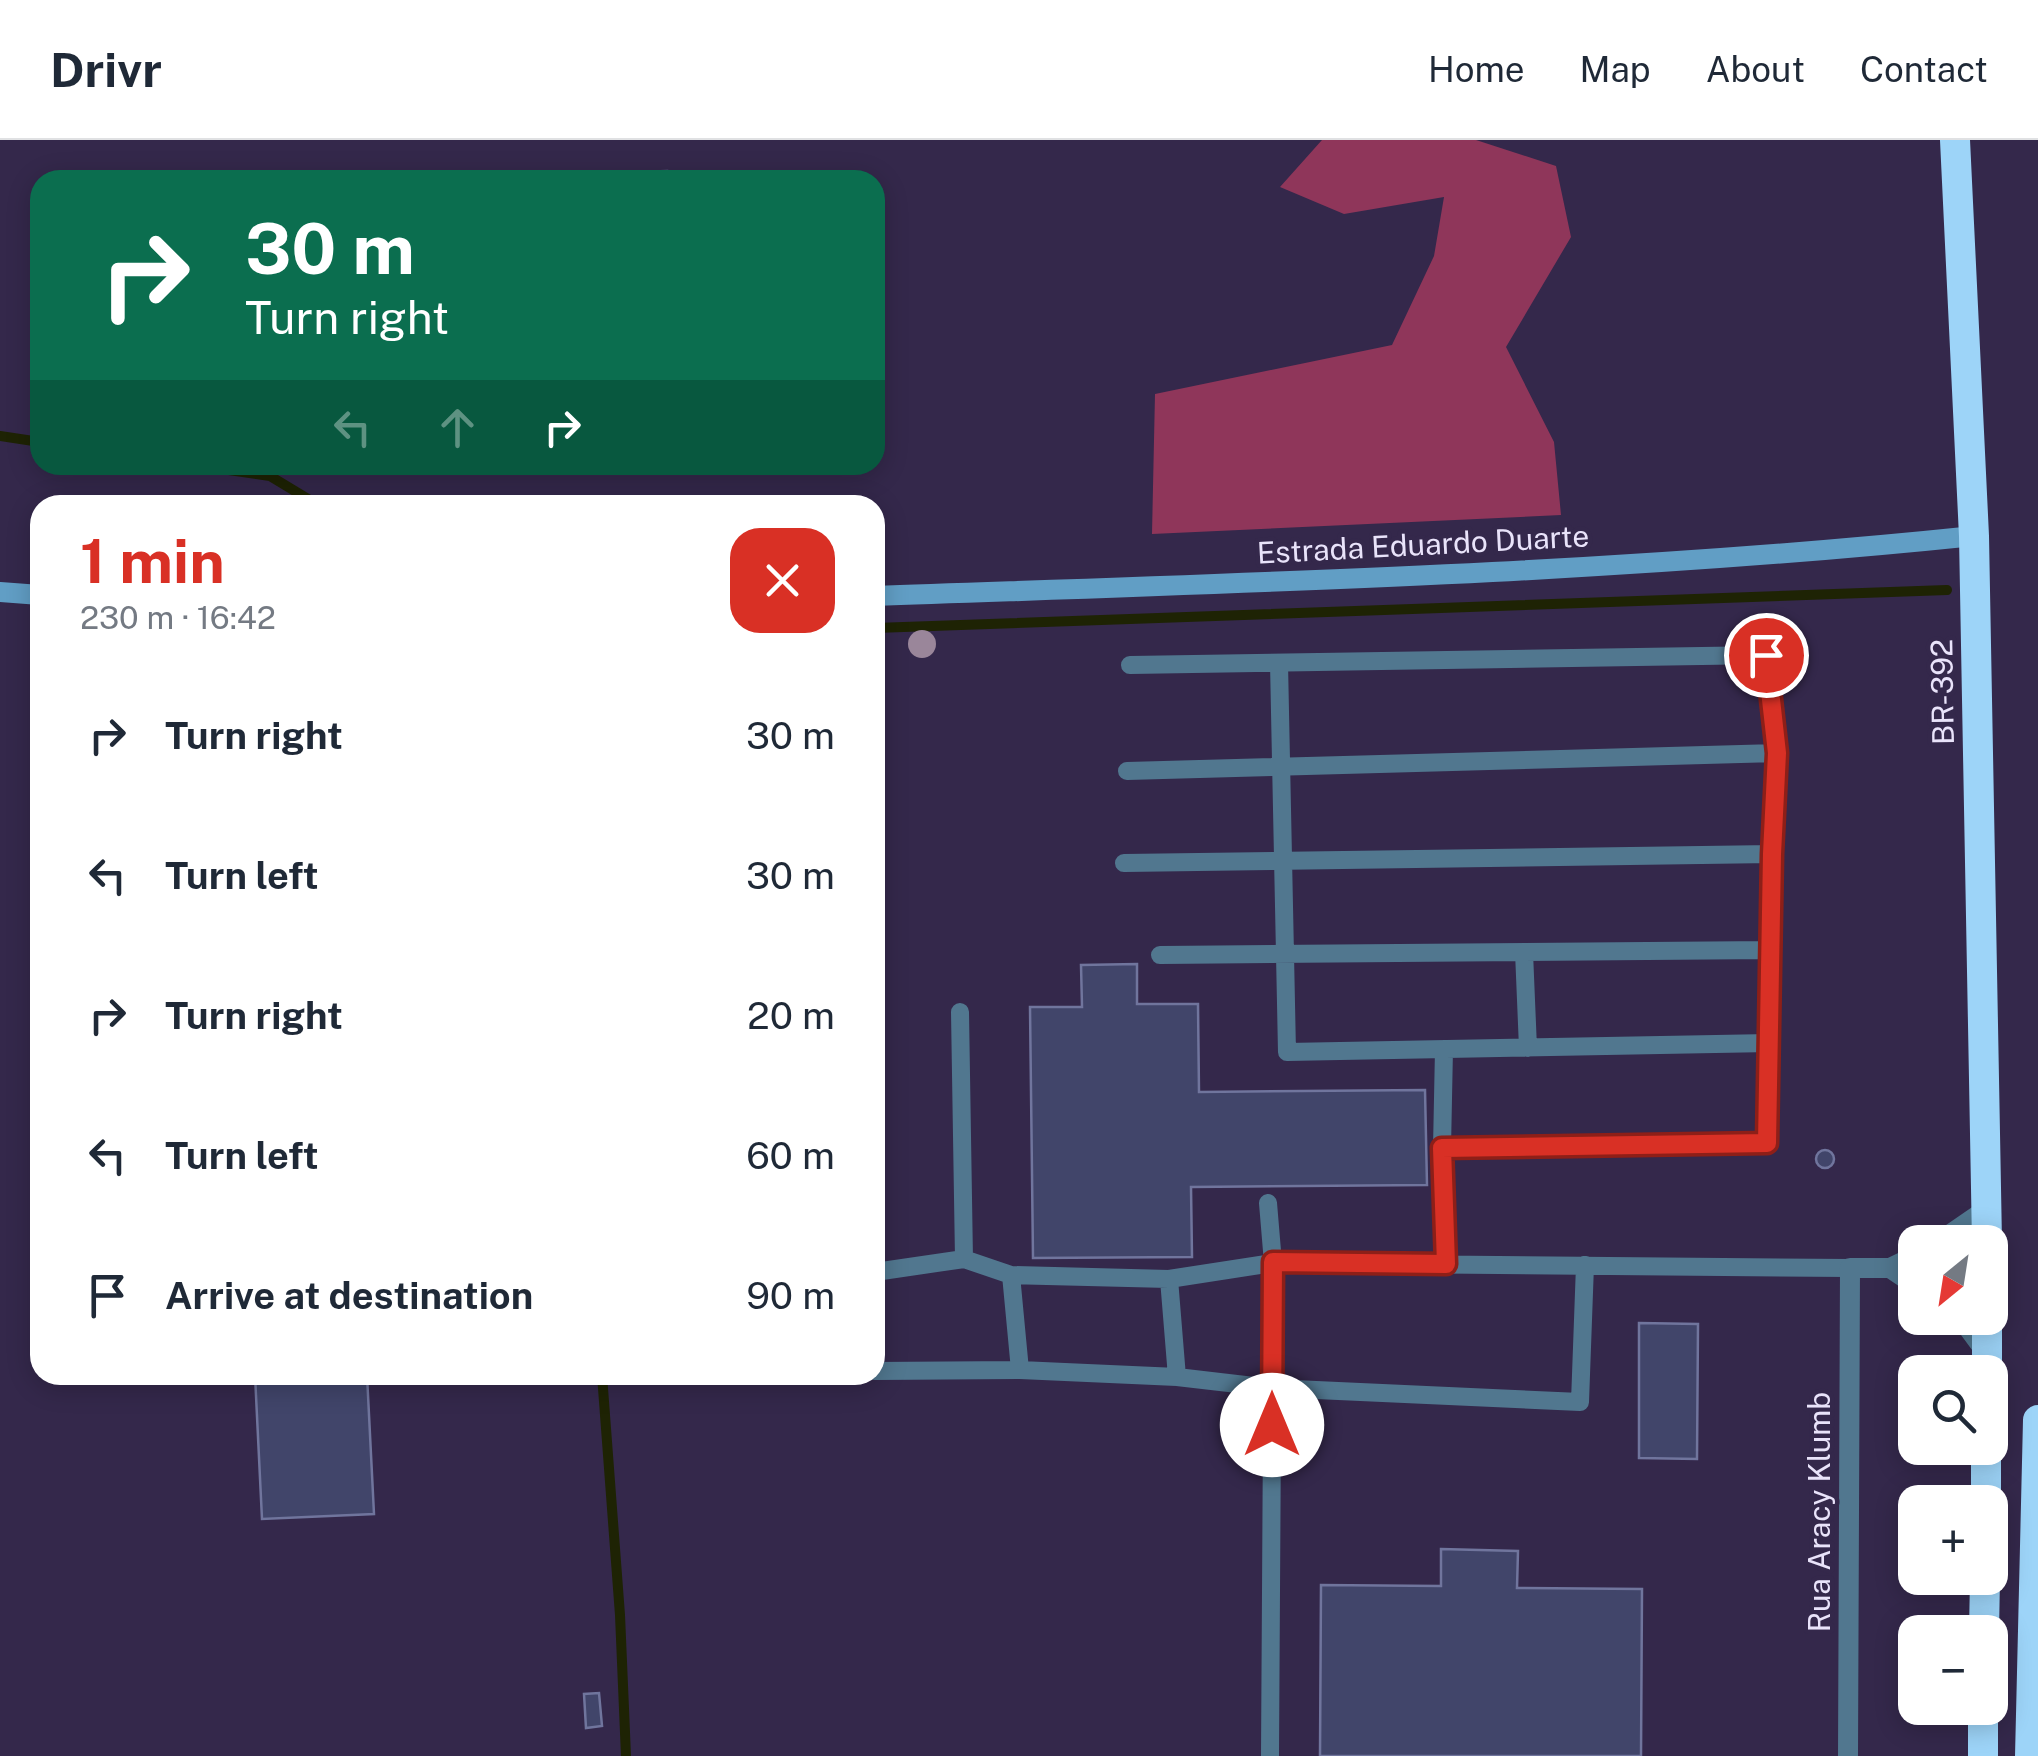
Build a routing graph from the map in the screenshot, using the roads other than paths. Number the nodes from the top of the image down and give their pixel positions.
1 (1954, 140) edge
2 (1974, 536) junction
3 (0, 592) edge
4 (30, 594) edge
5 (885, 596) edge
6 (1279, 663) junction
7 (1130, 666) dead end
8 (1777, 753) junction
9 (1281, 767) junction
10 (1127, 772) dead end
11 (1772, 854) junction
12 (1283, 861) junction
13 (1124, 863) dead end
14 (1770, 950) junction
15 (1524, 952) junction
16 (1284, 954) junction
17 (1160, 955) dead end
18 (960, 1012) dead end
19 (1770, 1043) junction
20 (1528, 1048) junction
21 (1444, 1049) junction
22 (1442, 1148) junction
23 (1268, 1203) dead end
24 (1987, 1209) junction
25 (1964, 1225) edge
26 (1987, 1225) edge
27 (964, 1259) junction
28 (1273, 1262) junction
29 (1446, 1264) junction
30 (1898, 1264) edge
31 (1584, 1265) junction
32 (1850, 1268) junction
33 (1890, 1268) junction
34 (885, 1271) edge
35 (1898, 1273) edge
36 (1011, 1275) junction
37 (1168, 1279) junction
38 (885, 1370) edge
39 (1020, 1370) junction
40 (1177, 1377) junction
41 (1272, 1388) junction
42 (2038, 1420) edge
43 (1983, 1725) edge
44 (1270, 1756) edge
45 (1848, 1756) edge
46 (1983, 1756) edge
47 (2030, 1756) edge

1 - 2 highway, BR-392
2 - 5 street, Estrada Eduardo Duarte
2 - 24 highway, BR-392
3 - 4 street
6 - 7 lane
6 - 8 lane
6 - 9 lane
8 - 9 lane
8 - 11 lane
9 - 10 lane
9 - 12 lane
11 - 12 lane
11 - 14 lane
12 - 13 lane
12 - 16 lane
14 - 15 lane
14 - 19 lane
15 - 16 lane
15 - 20 lane
16 - 17 lane
16 - 21 lane
18 - 27 lane
19 - 20 lane
19 - 22 lane
20 - 21 lane
21 - 22 lane
22 - 29 lane
23 - 28 lane
24 - 25 street
24 - 26 highway, BR-392
27 - 34 lane
27 - 36 lane
28 - 29 lane
28 - 37 lane
28 - 41 lane
29 - 31 lane
30 - 33 street
31 - 32 lane
31 - 41 lane
32 - 33 street
32 - 45 street, Rua Aracy Klumb
33 - 35 street
36 - 37 lane
36 - 39 lane
37 - 40 lane
38 - 39 lane
39 - 40 lane
40 - 41 lane
41 - 44 lane
42 - 47 highway
43 - 46 highway

